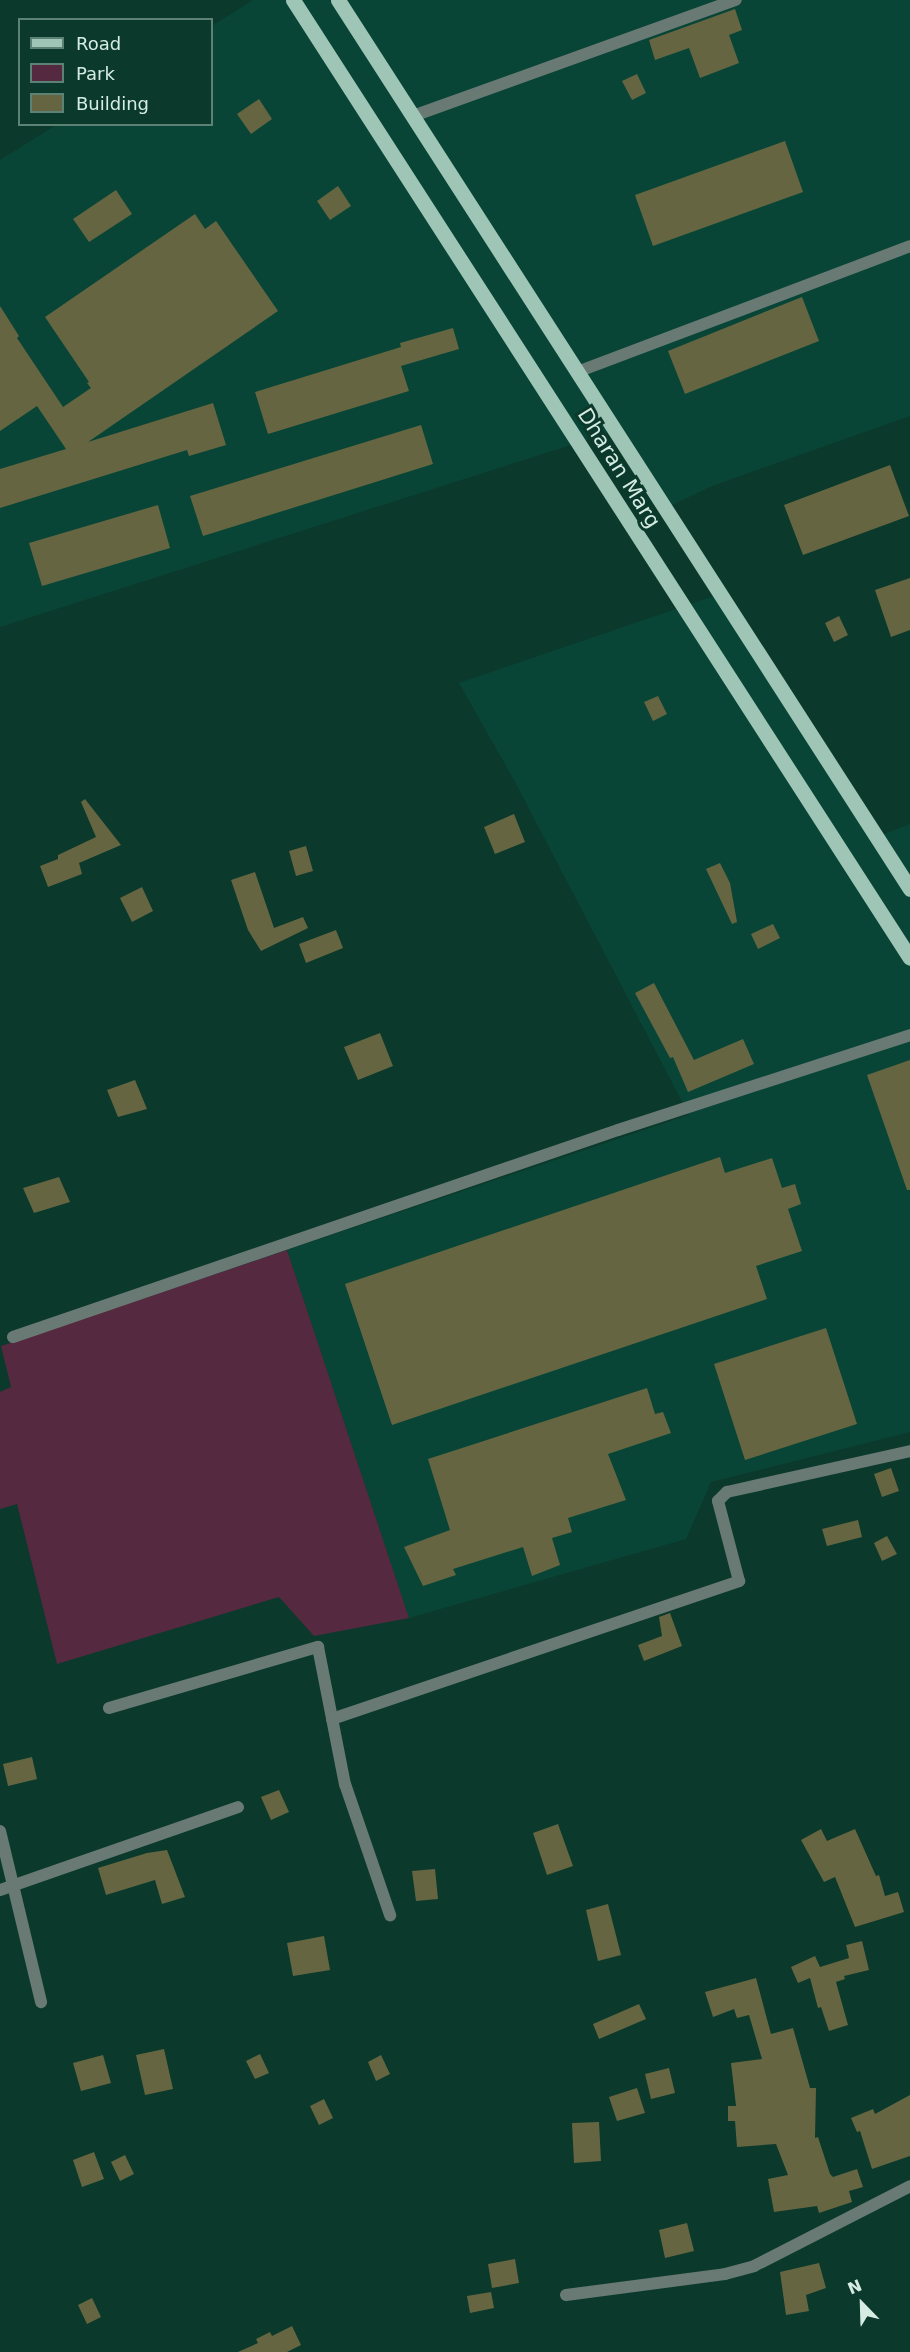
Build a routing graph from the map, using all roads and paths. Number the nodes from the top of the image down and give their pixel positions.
1 (293, 0) edge
2 (736, 0) edge
3 (342, 1) edge
4 (412, 116) junction
5 (910, 246) edge
6 (577, 372) junction
7 (910, 889) edge
8 (910, 958) edge
9 (910, 1035) edge
10 (13, 1337) dead end
11 (910, 1451) edge
12 (109, 1708) dead end
13 (332, 1719) junction
14 (238, 1807) dead end
15 (0, 1831) edge
16 (13, 1887) junction
17 (0, 1890) edge
18 (390, 1915) dead end
19 (41, 2002) dead end
20 (910, 2186) edge
21 (566, 2295) dead end

1 - 8 main road, Dharan Marg
2 - 4 street
3 - 4 main road, Dharan Marg
4 - 6 main road, Dharan Marg
5 - 6 street
6 - 7 main road, Dharan Marg
9 - 10 street
11 - 13 street
12 - 13 street
13 - 18 street
14 - 16 street
15 - 16 street
16 - 17 street
16 - 19 street
20 - 21 street

